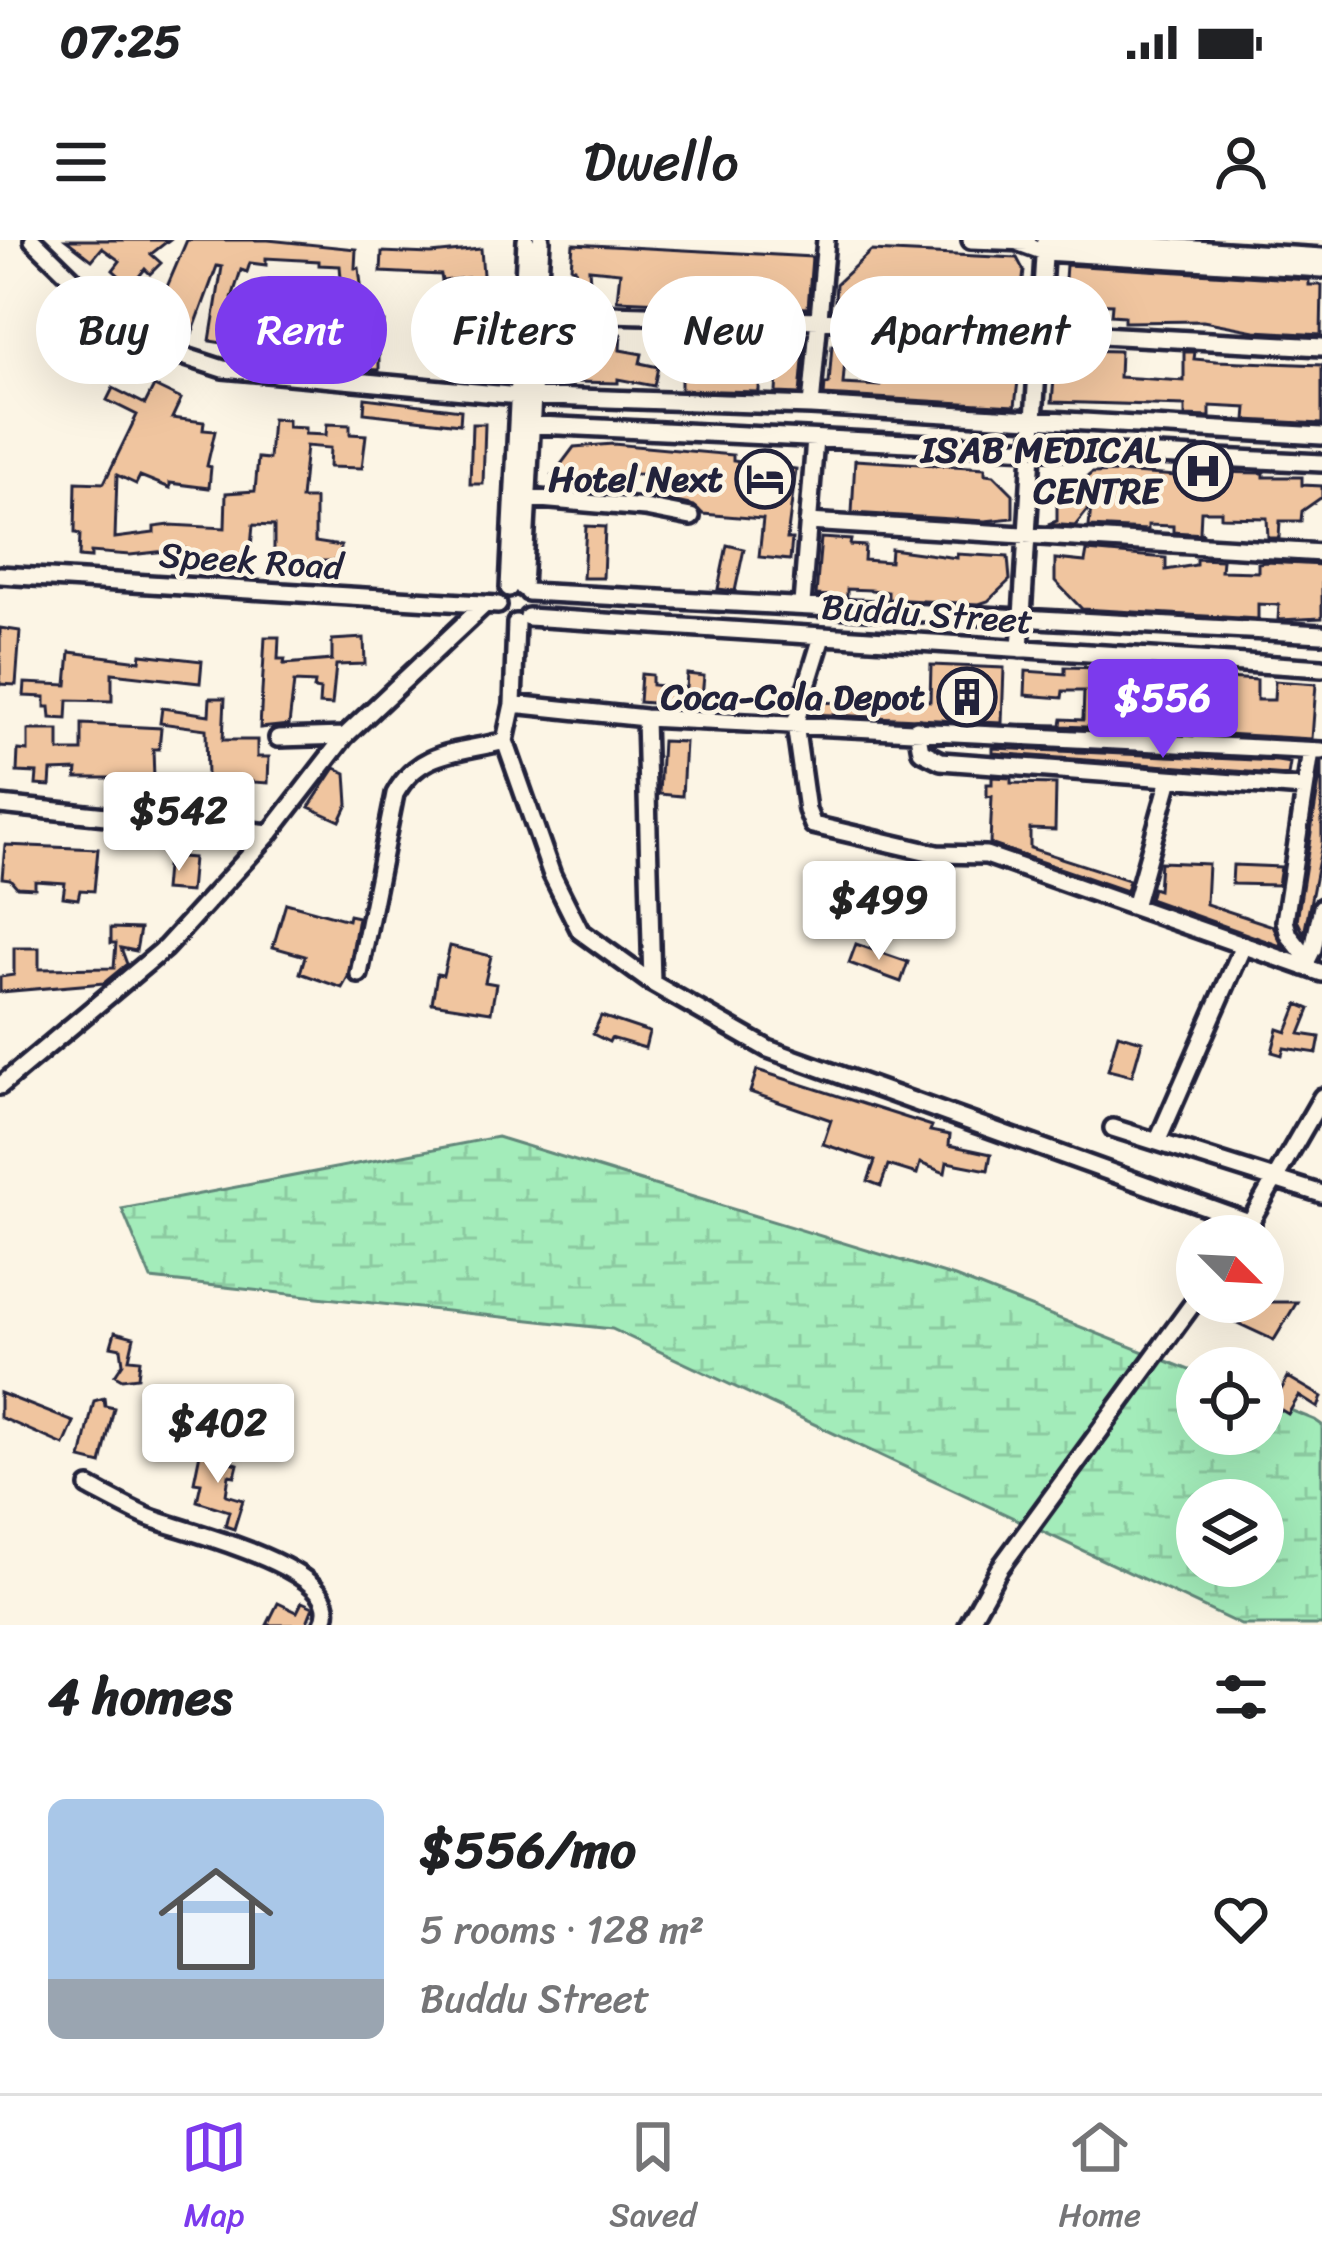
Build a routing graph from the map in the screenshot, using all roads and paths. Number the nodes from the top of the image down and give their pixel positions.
1 (33, 240) edge
2 (526, 240) edge
3 (541, 240) edge
4 (826, 240) edge
5 (971, 240) edge
6 (1019, 243) edge
7 (1046, 243) edge
8 (1320, 256) edge
9 (540, 276) edge
10 (1043, 276) edge
11 (618, 314) edge
12 (820, 320) junction
13 (830, 321) edge
14 (1112, 336) edge
15 (1322, 347) edge
16 (528, 384) edge
17 (1035, 384) edge
18 (526, 396) junction
19 (811, 406) junction
20 (1034, 417) junction
21 (525, 424) junction
22 (1322, 436) edge
23 (815, 439) junction
24 (1032, 449) junction
25 (1322, 464) edge
26 (528, 498) junction
27 (691, 518) dead end
28 (808, 522) junction
29 (1027, 536) junction
30 (1322, 553) edge
31 (0, 575) edge
32 (520, 590) junction
33 (802, 604) junction
34 (490, 606) junction
35 (1022, 615) junction
36 (522, 620) junction
37 (1322, 634) edge
38 (822, 637) junction
39 (1020, 650) junction
40 (1322, 668) edge
41 (513, 704) junction
42 (645, 718) junction
43 (795, 724) junction
44 (917, 728) junction
45 (345, 736) junction
46 (278, 738) dead end
47 (506, 741) junction
48 (1316, 751) edge
49 (1170, 778) junction
50 (1303, 788) junction
51 (0, 805) edge
52 (270, 833) junction
53 (1134, 907) junction
54 (1322, 907) edge
55 (1244, 946) junction
56 (1306, 963) junction
57 (1322, 972) edge
58 (359, 974) dead end
59 (652, 983) junction
60 (0, 1087) edge
61 (1322, 1096) edge
62 (1113, 1128) dead end
63 (1158, 1140) junction
64 (1277, 1178) junction
65 (1322, 1194) edge
66 (1210, 1215) edge
67 (1255, 1215) edge
68 (1179, 1323) edge
69 (89, 1487) dead end
70 (322, 1625) edge
71 (968, 1625) edge

1 - 18 street
2 - 18 street
3 - 9 street
4 - 12 street
5 - 6 street
6 - 7 street
7 - 8 street
7 - 10 street
11 - 12 street
12 - 13 street
12 - 19 street
14 - 15 street
16 - 18 street
17 - 20 street
18 - 19 street
18 - 21 street
19 - 20 street
20 - 22 street
20 - 24 street
21 - 23 street
21 - 26 street
21 - 32 street
23 - 24 street
23 - 28 street
24 - 25 street
24 - 29 street
26 - 27 street
26 - 32 street
28 - 29 street
28 - 33 street
29 - 30 street
29 - 35 street
31 - 34 street, Speek Road
32 - 33 street
32 - 34 street
32 - 36 street
33 - 35 street
34 - 36 street
34 - 45 street
35 - 37 street
35 - 39 street
36 - 38 street, Buddu Street
36 - 41 street
38 - 39 street, Buddu Street
38 - 43 street
39 - 40 street, Buddu Street
41 - 42 street
41 - 47 street
42 - 43 street
42 - 59 street
43 - 44 street
43 - 53 street
44 - 48 street
44 - 49 street
45 - 46 street
45 - 52 street
47 - 58 street
47 - 59 street
48 - 50 street
49 - 50 street
49 - 53 street
50 - 56 street
51 - 52 street
52 - 60 street
53 - 55 street
54 - 56 street
55 - 56 street
55 - 63 street
56 - 57 street
59 - 66 street
61 - 64 street
62 - 63 street
63 - 64 street
64 - 65 street
64 - 67 street
68 - 71 street
69 - 70 street

